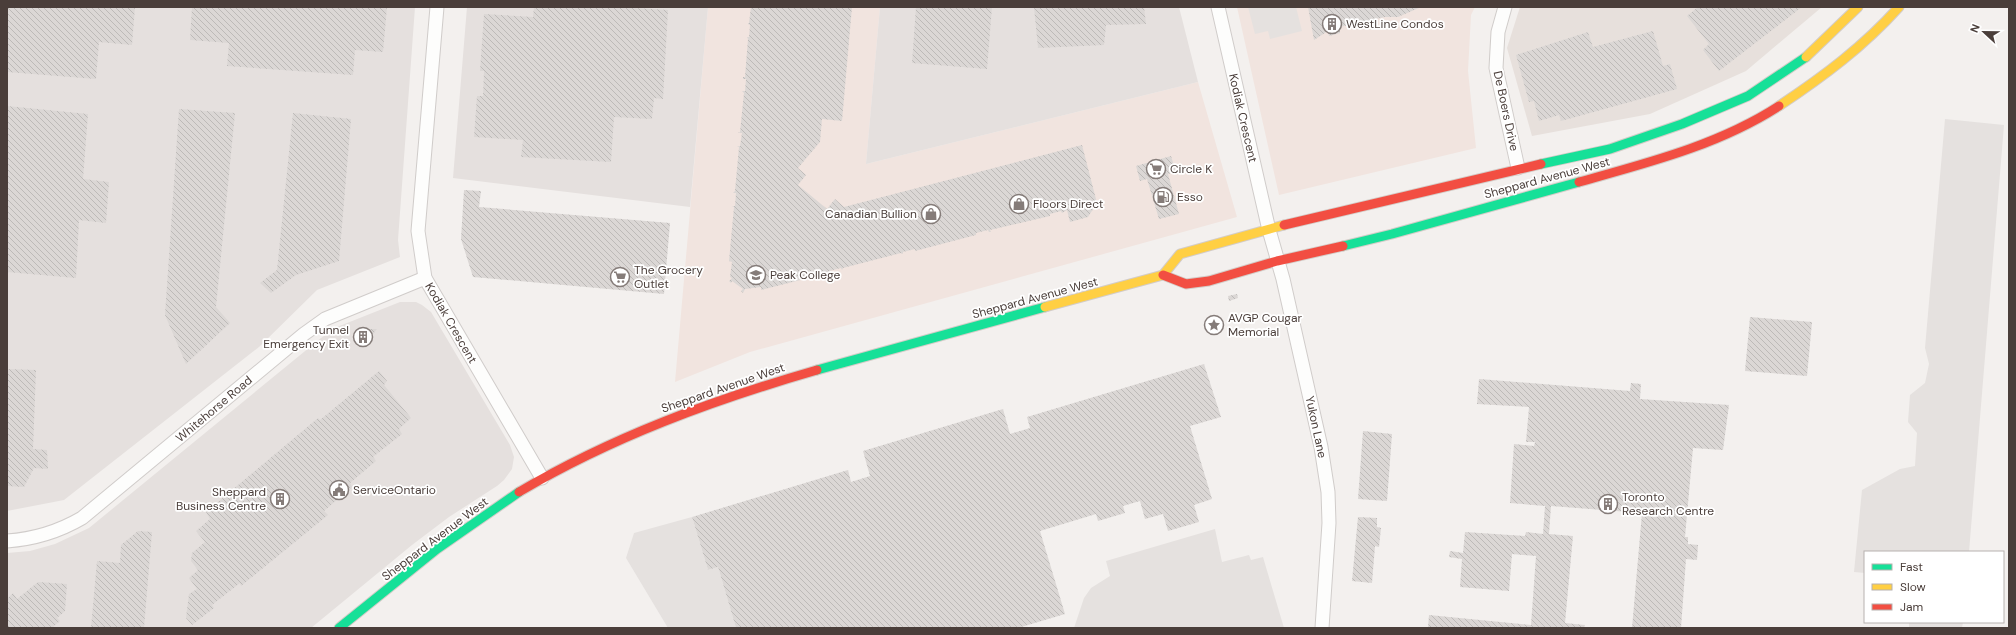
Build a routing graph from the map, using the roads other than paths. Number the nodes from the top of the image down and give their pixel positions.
1 (437, 7) edge
2 (1218, 7) edge
3 (1505, 7) edge
4 (1858, 7) edge
5 (1899, 7) edge
6 (1518, 168) junction
7 (1269, 230) junction
8 (1277, 261) junction
9 (1163, 274) junction
10 (425, 278) junction
11 (542, 478) junction
12 (7, 541) edge
13 (339, 628) edge
14 (1322, 628) edge

1 - 10 street, Kodiak Crescent
2 - 7 street, Kodiak Crescent
3 - 6 street, De Boers Drive
4 - 6 main road, Sheppard Avenue West
5 - 8 main road, Sheppard Avenue West
6 - 7 main road, Sheppard Avenue West
7 - 8 street, Yukon Lane
7 - 9 main road, Sheppard Avenue West
8 - 9 main road, Sheppard Avenue West
8 - 14 street, Yukon Lane
9 - 11 main road, Sheppard Avenue West
10 - 11 street, Kodiak Crescent
10 - 12 street, Whitehorse Road
11 - 13 main road, Sheppard Avenue West

